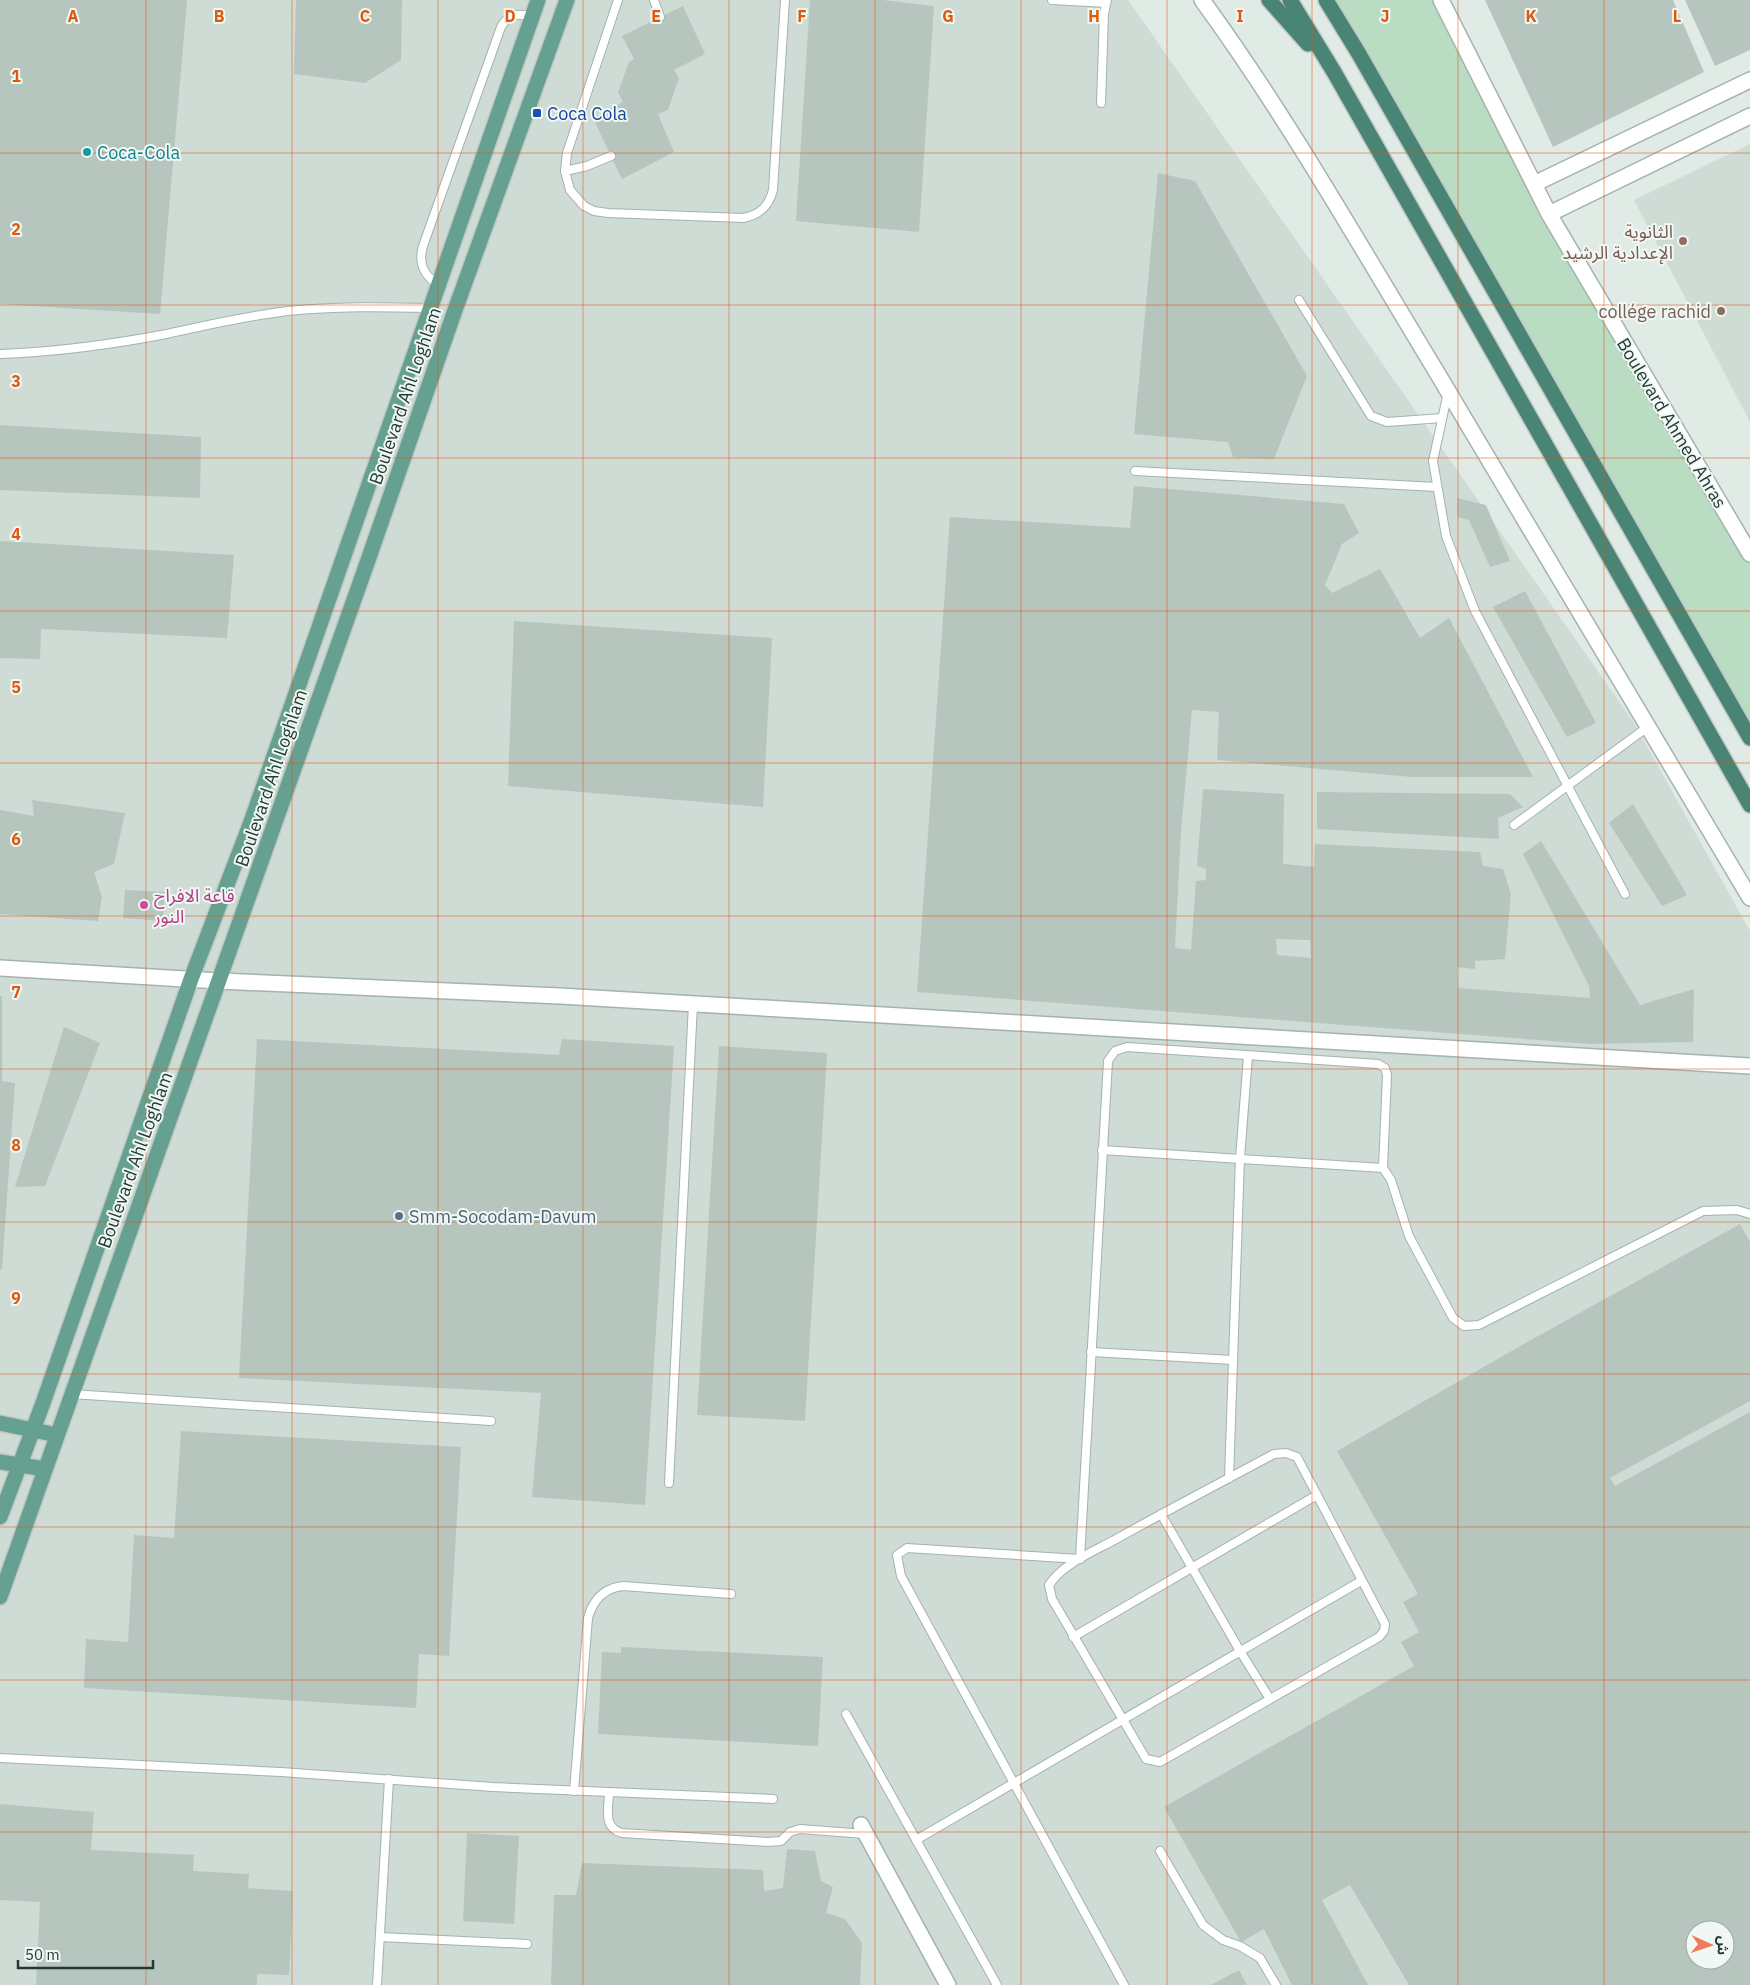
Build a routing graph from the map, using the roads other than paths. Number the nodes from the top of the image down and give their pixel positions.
1 (538, 0) edge
2 (567, 0) edge
3 (618, 0) edge
4 (654, 0) edge
5 (785, 0) edge
6 (1052, 0) edge
7 (1202, 0) edge
8 (1269, 0) edge
9 (1290, 0) edge
10 (1326, 0) edge
11 (1333, 0) edge
12 (1441, 0) edge
13 (1107, 1) edge
14 (532, 17) junction
15 (660, 18) dead end
16 (1359, 54) junction
17 (1334, 72) junction
18 (1750, 80) edge
19 (1101, 102) dead end
20 (1750, 116) edge
21 (611, 156) dead end
22 (565, 171) junction
23 (1534, 184) junction
24 (1549, 214) junction
25 (440, 285) junction
26 (1299, 300) dead end
27 (432, 308) junction
28 (454, 313) junction
29 (0, 354) edge
30 (1448, 391) junction
31 (1442, 418) junction
32 (1135, 471) dead end
33 (1437, 487) junction
34 (1750, 554) edge
35 (344, 556) junction
36 (366, 566) junction
37 (1649, 726) junction
38 (1750, 738) edge
39 (1567, 786) junction
40 (1750, 805) edge
41 (250, 822) junction
42 (1514, 825) dead end
43 (272, 830) junction
44 (1625, 894) dead end
45 (1750, 898) edge
46 (0, 968) edge
47 (191, 980) junction
48 (219, 981) junction
49 (693, 1004) junction
50 (1248, 1056) junction
51 (1750, 1066) edge
52 (1102, 1150) junction
53 (1240, 1158) junction
54 (1383, 1168) junction
55 (1750, 1214) edge
56 (1091, 1352) junction
57 (1233, 1360) junction
58 (71, 1394) junction
59 (490, 1421) dead end
60 (0, 1423) edge
61 (32, 1429) junction
62 (57, 1435) junction
63 (0, 1462) edge
64 (18, 1464) junction
65 (45, 1469) junction
66 (1229, 1478) junction
67 (669, 1483) dead end
68 (1317, 1495) junction
69 (1161, 1514) junction
70 (0, 1517) edge
71 (1080, 1559) junction
72 (1192, 1568) junction
73 (1361, 1581) junction
74 (731, 1594) dead end
75 (0, 1597) edge
76 (1073, 1637) junction
77 (1240, 1651) junction
78 (1270, 1699) junction
79 (846, 1714) dead end
80 (1121, 1720) junction
81 (0, 1758) edge
82 (389, 1779) junction
83 (1013, 1782) junction
84 (574, 1791) junction
85 (609, 1792) junction
86 (774, 1799) dead end
87 (863, 1829) joint
88 (916, 1840) junction
89 (1160, 1851) dead end
90 (380, 1937) junction
91 (527, 1944) dead end
92 (376, 1985) edge
93 (948, 1985) edge
94 (997, 1985) edge
95 (1124, 1985) edge
96 (1276, 1985) edge

1 - 14 main road, Boulevard Ahl Loghlam
2 - 28 main road, Boulevard Ahl Loghlam
3 - 22 lane
4 - 15 lane
5 - 22 lane
6 - 13 lane
7 - 30 street
8 - 17 highway
9 - 17 highway
10 - 16 highway
11 - 16 highway
12 - 23 street, Boulevard Ahmed Ahras
13 - 19 lane
14 - 25 main road, Boulevard Ahl Loghlam
14 - 25 lane
16 - 38 highway
17 - 40 highway
18 - 23 street
20 - 24 street
21 - 22 lane
23 - 24 street, Boulevard Ahmed Ahras
24 - 34 street, Boulevard Ahmed Ahras
25 - 27 main road, Boulevard Ahl Loghlam
26 - 31 lane
27 - 28 main road
27 - 29 lane
27 - 35 main road, Boulevard Ahl Loghlam
28 - 36 main road, Boulevard Ahl Loghlam
30 - 31 lane
30 - 37 street
31 - 33 lane
32 - 33 lane
33 - 39 lane
35 - 36 main road
35 - 41 main road, Boulevard Ahl Loghlam
36 - 43 main road, Boulevard Ahl Loghlam
37 - 39 lane
37 - 45 street
39 - 42 lane
39 - 44 lane
41 - 43 main road
41 - 47 main road, Boulevard Ahl Loghlam
43 - 48 main road, Boulevard Ahl Loghlam
46 - 47 street
47 - 48 street
47 - 61 main road, Boulevard Ahl Loghlam
48 - 49 street
48 - 58 main road, Boulevard Ahl Loghlam
49 - 51 street
49 - 67 lane
50 - 52 lane
50 - 53 lane
50 - 54 lane
52 - 53 lane
52 - 56 lane
53 - 54 lane
53 - 57 lane
54 - 55 lane
56 - 57 lane
56 - 71 lane
57 - 66 lane
58 - 59 lane
58 - 62 main road, Boulevard Ahl Loghlam
60 - 61 main road
61 - 62 main road
61 - 64 main road, Boulevard Ahl Loghlam
62 - 65 main road, Boulevard Ahl Loghlam
63 - 64 main road
64 - 65 main road
64 - 70 main road, Boulevard Ahl Loghlam
65 - 75 main road, Boulevard Ahl Loghlam
66 - 68 lane
66 - 69 lane
68 - 72 lane
68 - 73 lane
69 - 71 lane
69 - 72 lane
71 - 76 lane
71 - 83 lane
72 - 76 lane
72 - 77 lane
73 - 77 lane
73 - 78 lane
74 - 84 lane
76 - 80 lane
77 - 78 lane
77 - 80 lane
78 - 80 lane
79 - 88 lane
80 - 83 lane
81 - 82 lane
82 - 84 lane
82 - 90 lane
83 - 88 lane
83 - 95 lane
84 - 85 lane
85 - 86 lane
85 - 87 lane
87 - 93 street
88 - 94 lane
89 - 96 lane
90 - 91 lane
90 - 92 lane

